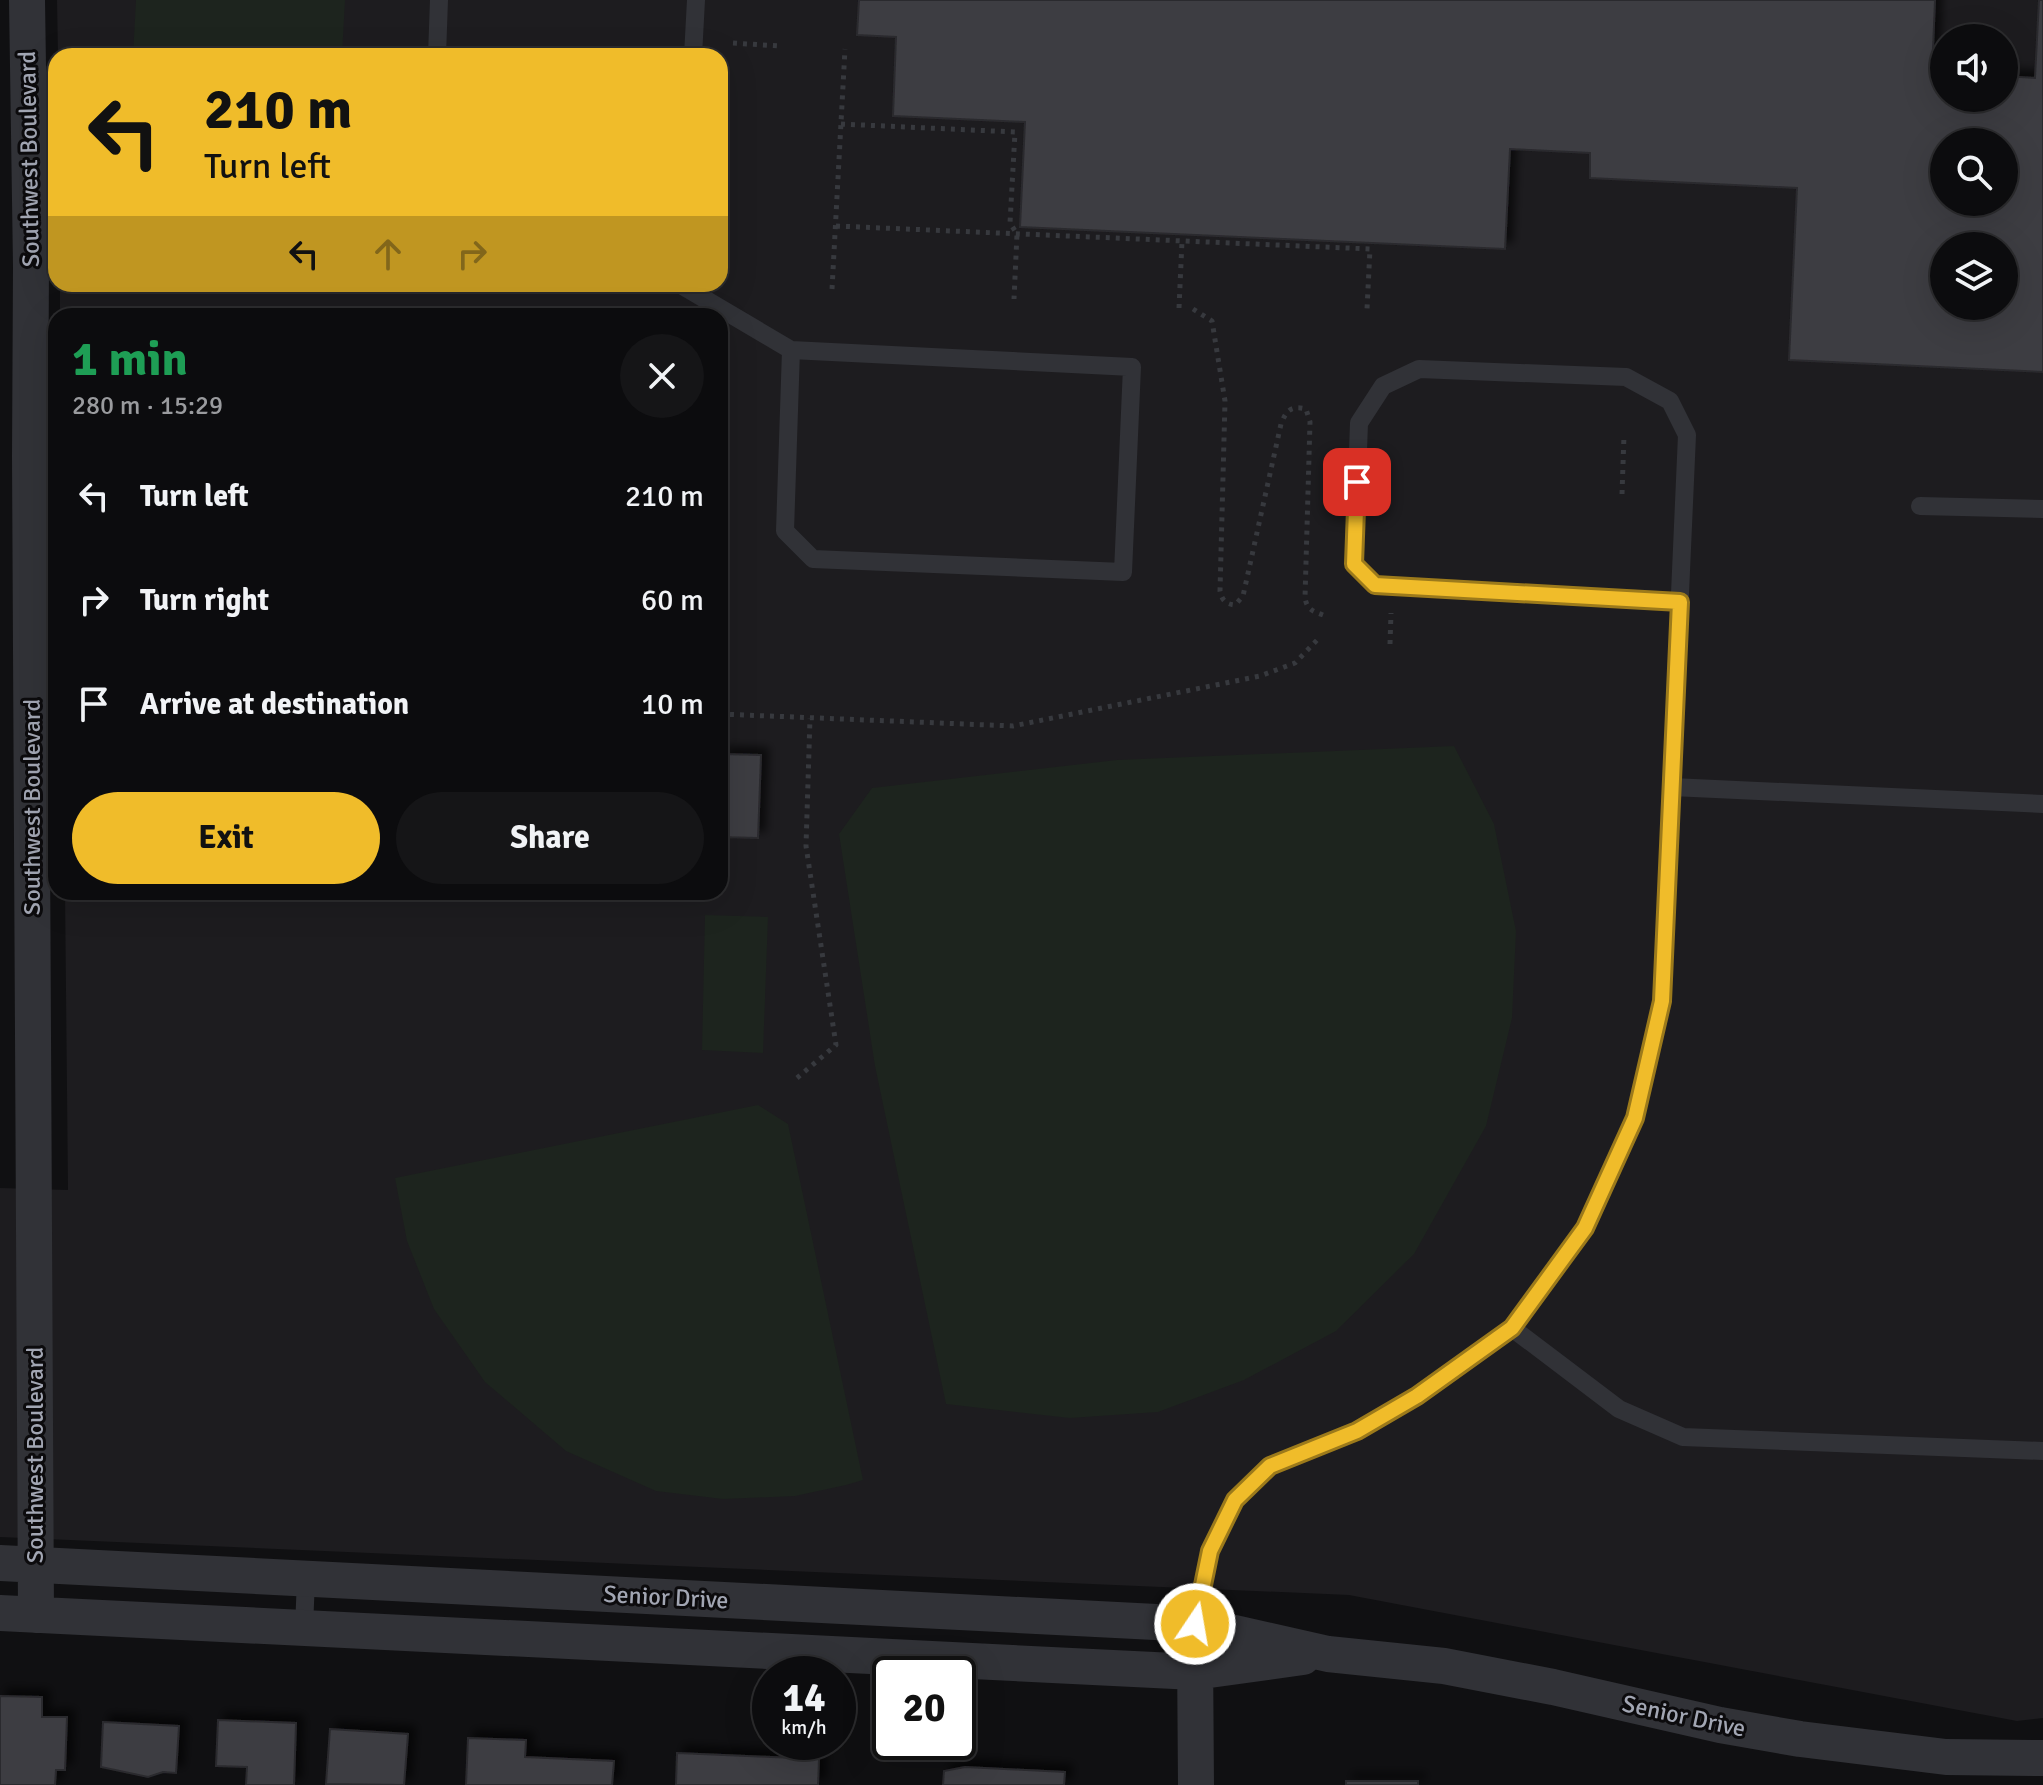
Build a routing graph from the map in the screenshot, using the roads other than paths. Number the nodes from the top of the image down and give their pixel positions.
1 (27, 0) edge
2 (439, 0) edge
3 (696, 0) edge
4 (437, 48) edge
5 (693, 48) edge
6 (694, 292) edge
7 (721, 308) edge
8 (728, 312) edge
9 (791, 350) junction
10 (1920, 506) dead end
11 (2043, 509) edge
12 (1680, 602) junction
13 (1672, 787) junction
14 (2043, 804) edge
15 (16, 936) edge
16 (1512, 1328) junction
17 (2043, 1451) edge
18 (0, 1563) edge
19 (36, 1565) junction
20 (306, 1579) junction
21 (0, 1613) edge
22 (36, 1615) junction
23 (1195, 1624) junction
24 (304, 1628) junction
25 (1328, 1654) junction
26 (1195, 1672) junction
27 (2043, 1758) edge
28 (1196, 1785) edge

1 - 15 street, Southwest Boulevard
2 - 4 lane
3 - 5 lane
6 - 7 lane
8 - 9 lane
9 - 9 lane
10 - 11 lane
12 - 12 lane
12 - 13 lane
13 - 14 lane
13 - 16 lane
15 - 19 street, Southwest Boulevard
16 - 17 lane
16 - 23 lane
18 - 19 street, Senior Drive
19 - 20 street, Senior Drive
19 - 22 street, Southwest Boulevard
20 - 23 street, Senior Drive
20 - 24 lane
21 - 22 street, Senior Drive
22 - 24 street, Senior Drive
23 - 25 street, Senior Drive
23 - 26 street
24 - 26 street, Senior Drive
25 - 26 street, Senior Drive
25 - 27 street, Senior Drive
26 - 28 street

